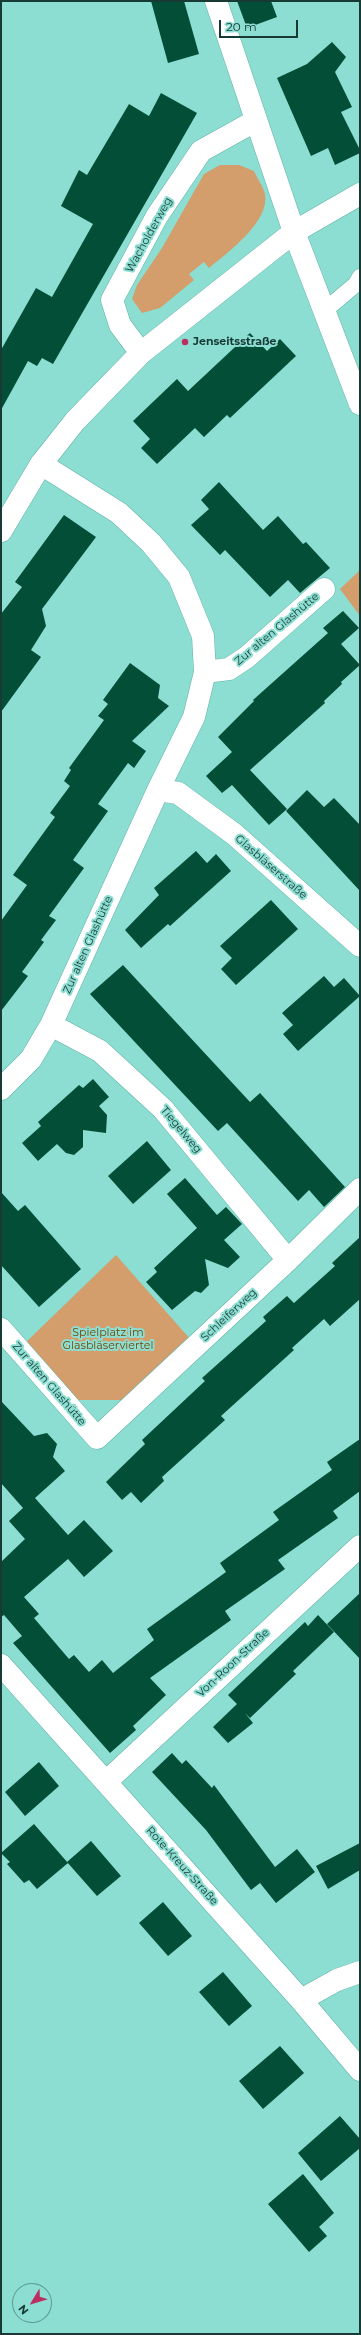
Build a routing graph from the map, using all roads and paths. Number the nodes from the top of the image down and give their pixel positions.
1 (216, 1) edge
2 (255, 121) junction
3 (360, 194) edge
4 (294, 232) junction
5 (360, 277) edge
6 (324, 311) junction
7 (141, 353) junction
8 (360, 404) edge
9 (41, 464) junction
10 (1, 531) edge
11 (324, 589) dead end
12 (205, 672) junction
13 (168, 792) junction
14 (360, 946) edge
15 (51, 1025) junction
16 (1, 1089) edge
17 (360, 1189) edge
18 (288, 1260) junction
19 (1, 1329) edge
20 (97, 1438) joint
21 (360, 1546) edge
22 (1, 1664) edge
23 (107, 1781) junction
24 (360, 1972) edge
25 (301, 2000) junction
26 (360, 2070) edge

1 - 2 street
2 - 4 street
2 - 7 street, Wacholderweg
3 - 4 street
4 - 6 street
4 - 7 street
5 - 6 lane
6 - 8 street
7 - 9 street
9 - 10 street
9 - 12 street, Zur alten Glashütte
11 - 12 street, Zur alten Glashütte
12 - 13 street, Zur alten Glashütte
13 - 14 street, Glasbläserstraße
13 - 15 street, Zur alten Glashütte
15 - 16 street, Zur alten Glashütte
15 - 18 street, Tiegelweg
17 - 18 street, Schleiferweg
18 - 20 street, Schleiferweg
19 - 20 street, Zur alten Glashütte
21 - 23 street, Von-Roon-Straße
22 - 23 street, Rote-Kreuz-Straße
23 - 25 street, Rote-Kreuz-Straße
24 - 25 street
25 - 26 street, Rote-Kreuz-Straße

